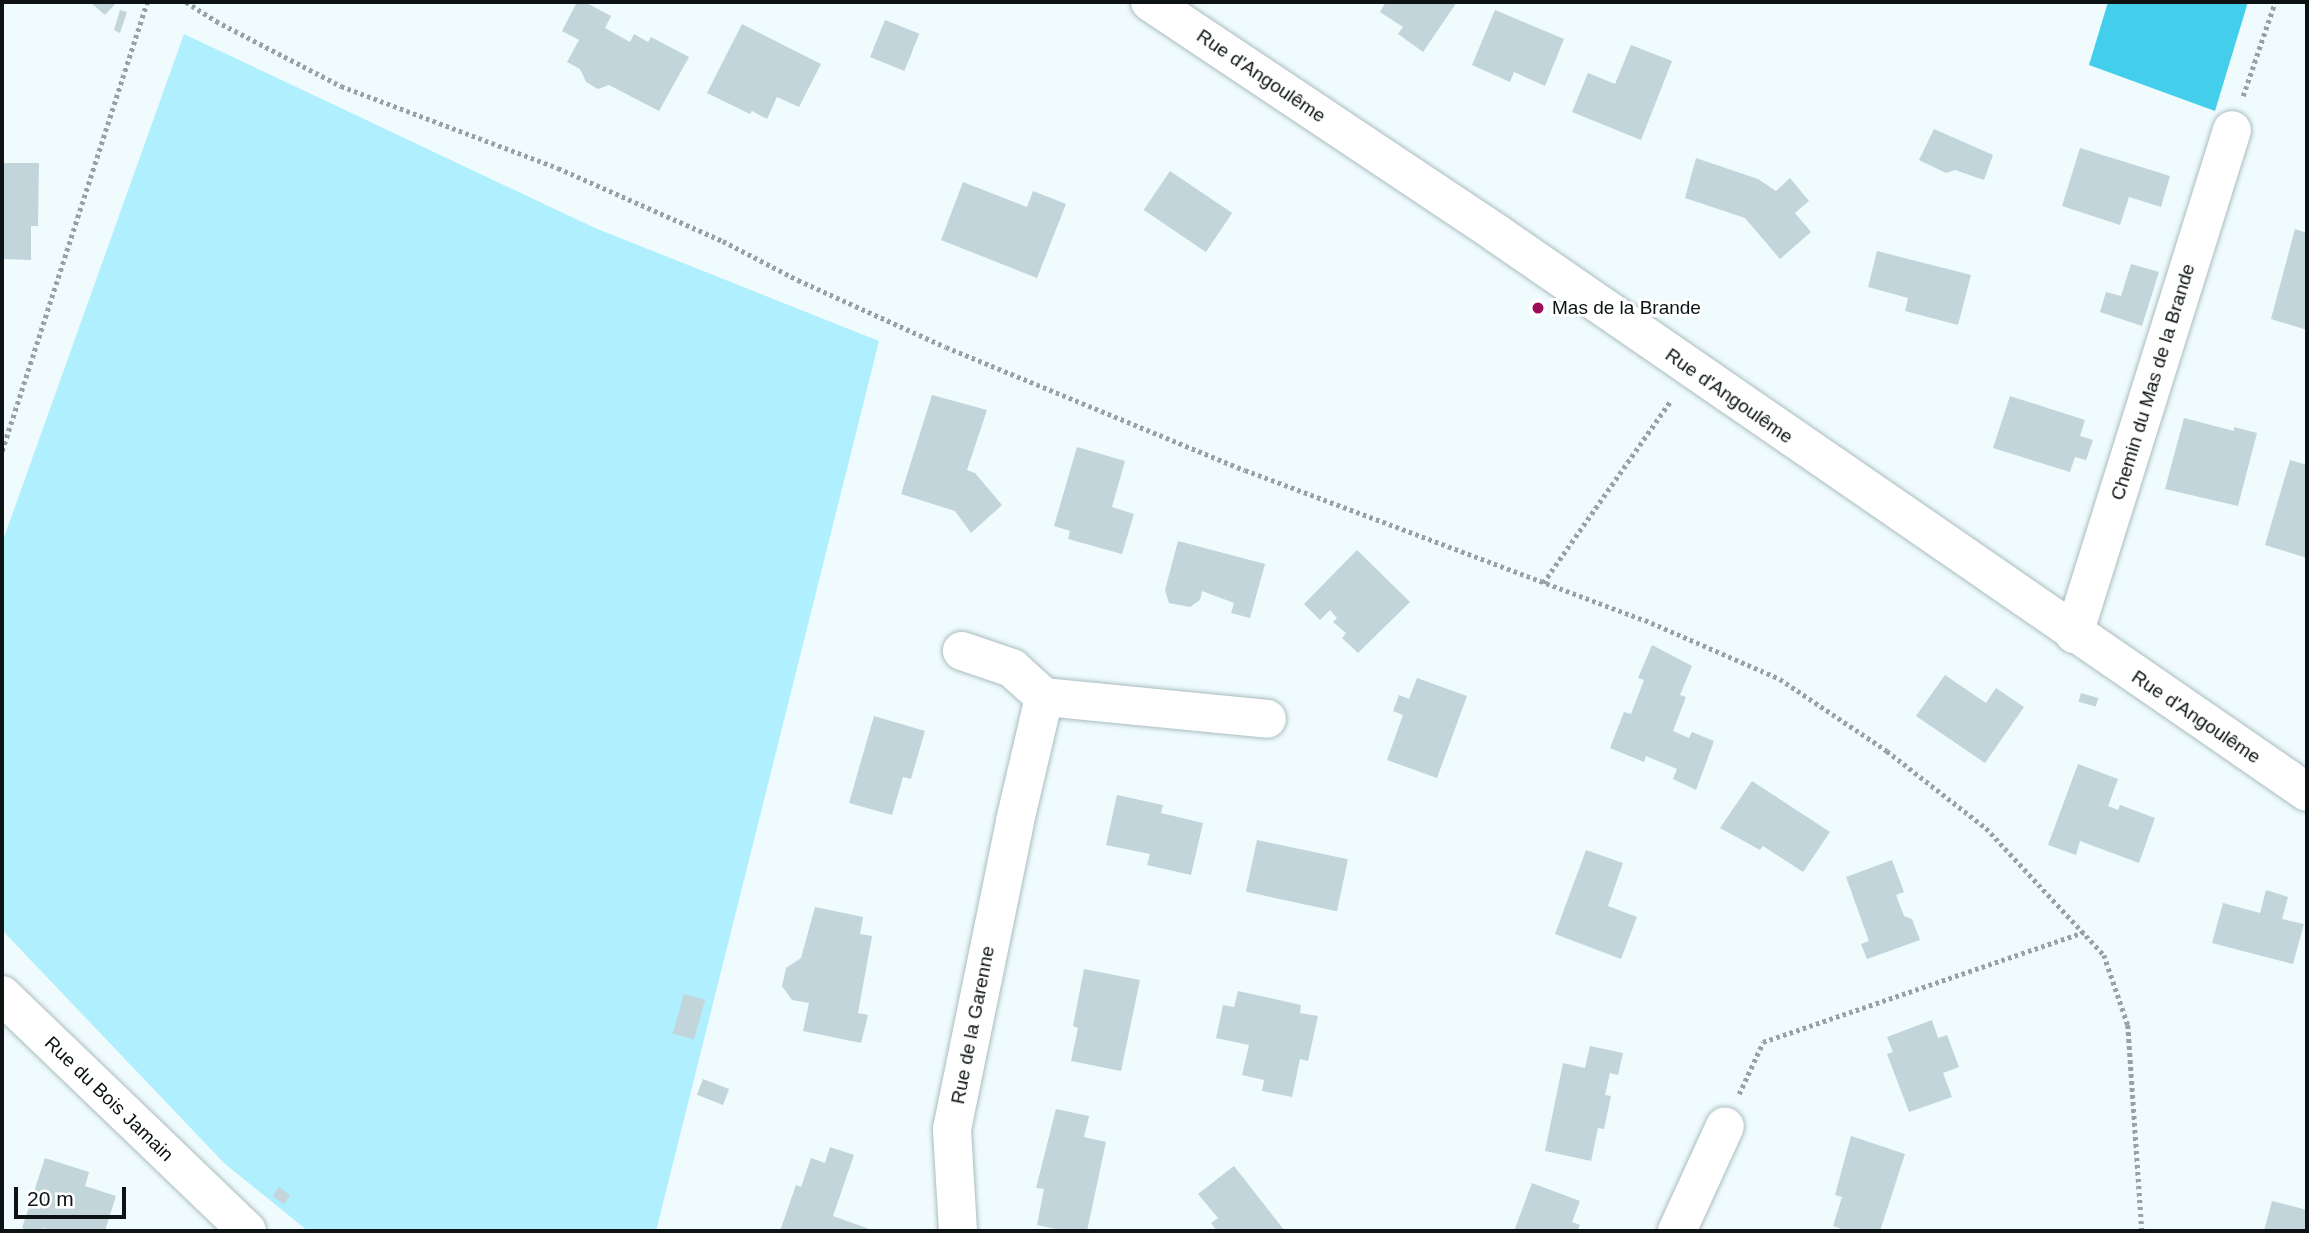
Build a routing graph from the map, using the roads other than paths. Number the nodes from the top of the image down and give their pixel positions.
1 (1150, 2) edge
2 (2232, 130) road end
3 (2074, 634) junction
4 (962, 651) dead end
5 (1044, 697) junction
6 (1268, 719) dead end
7 (2307, 792) edge
8 (2, 995) edge
9 (1725, 1126) road end
10 (247, 1231) edge
11 (958, 1231) edge
12 (1677, 1231) edge

1 - 3 street, Rue d'Angoulême
2 - 3 street, Chemin du Mas de la Brande
3 - 7 street, Rue d'Angoulême
4 - 5 street
5 - 6 street
5 - 11 street, Rue de la Garenne
8 - 10 street, Rue du Bois Jamain
9 - 12 street

